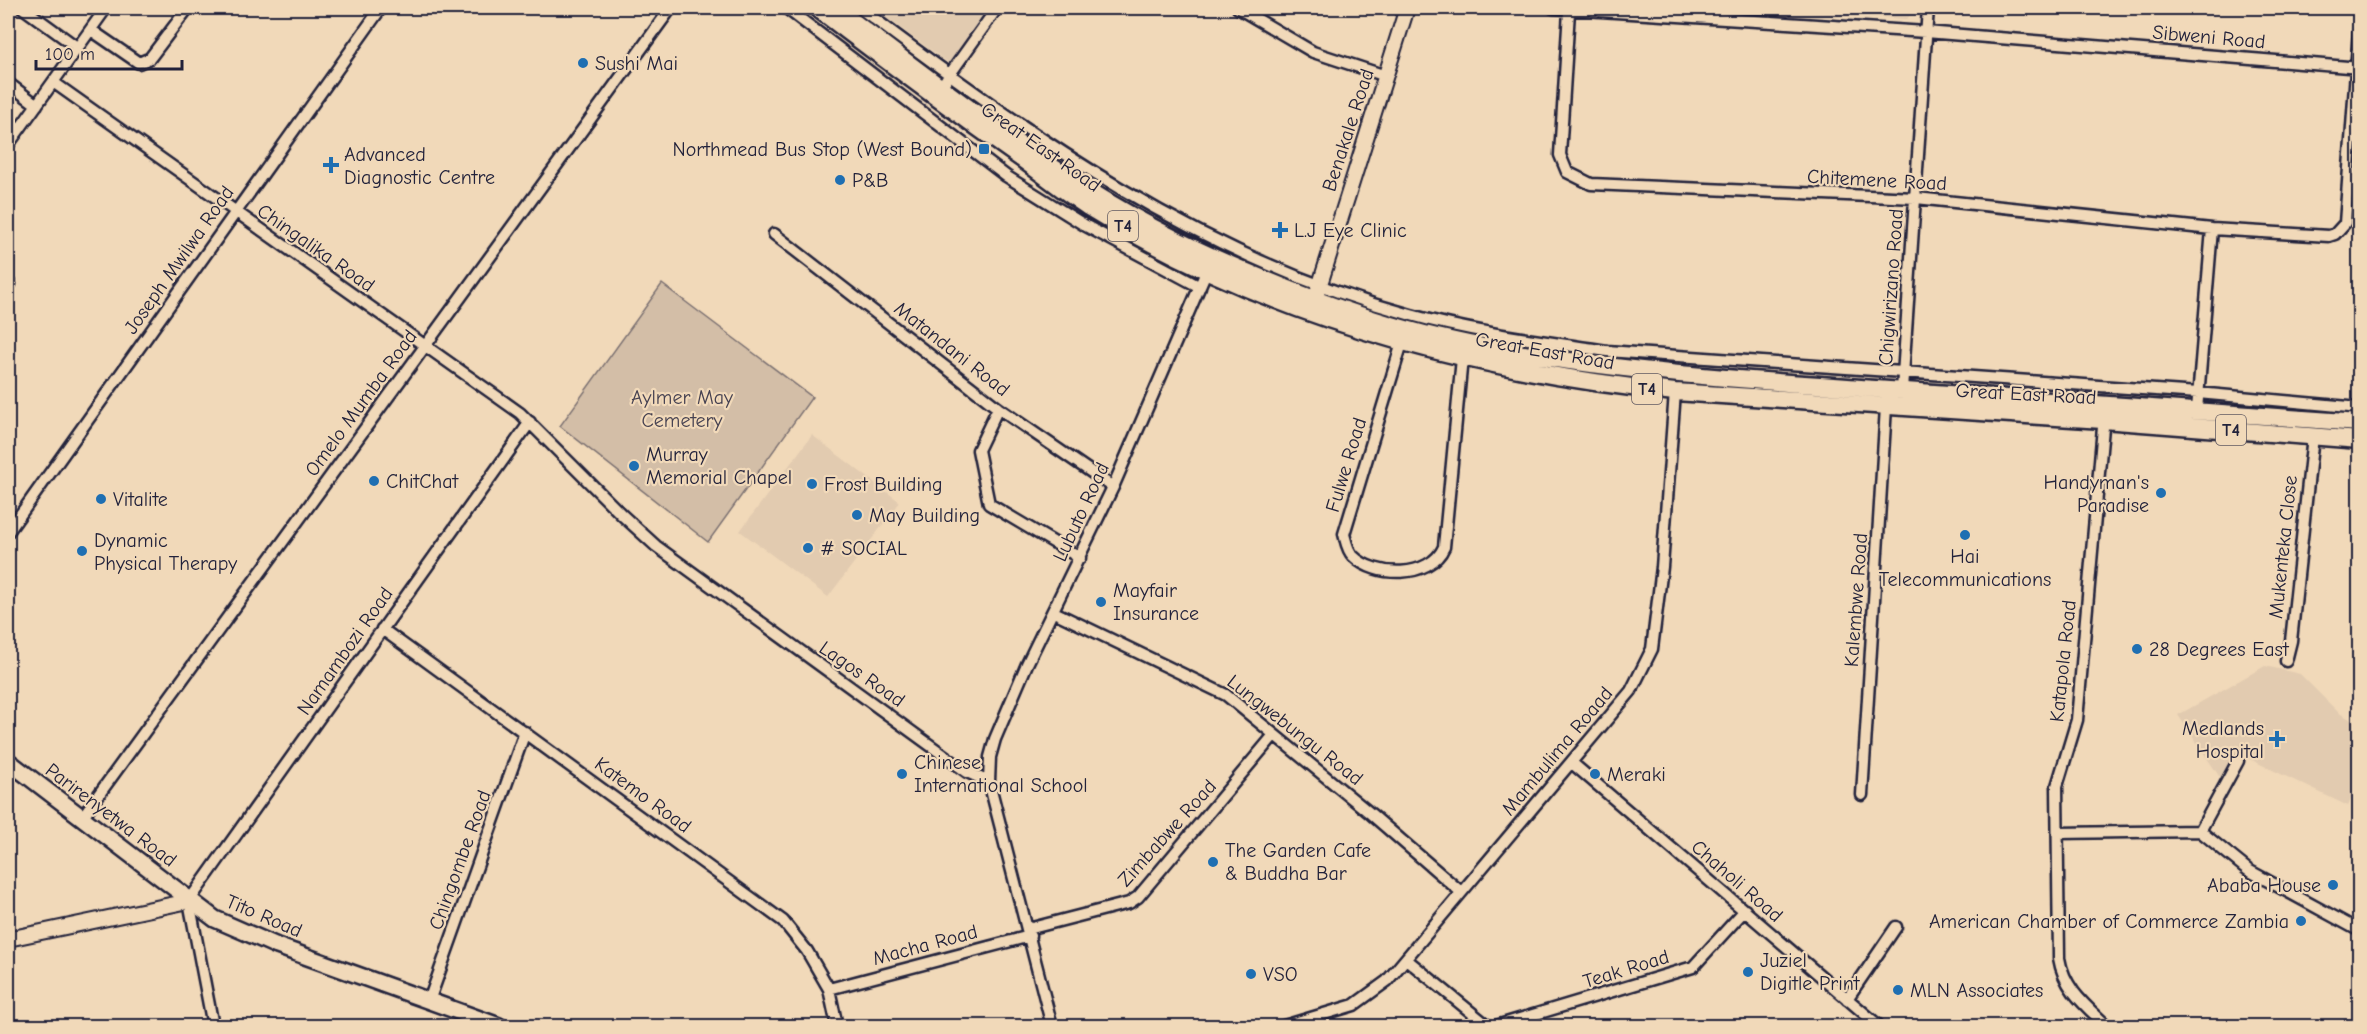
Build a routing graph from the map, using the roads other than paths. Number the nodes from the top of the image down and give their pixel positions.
1 (22, 8) edge
2 (106, 8) edge
3 (188, 8) edge
4 (381, 8) edge
5 (671, 8) edge
6 (786, 8) edge
7 (817, 8) edge
8 (836, 8) edge
9 (860, 8) edge
10 (1238, 8) edge
11 (1407, 8) edge
12 (1553, 8) edge
13 (1928, 8) edge
14 (993, 9) edge
15 (1569, 10) junction
16 (2360, 16) edge
17 (91, 30) junction
18 (1926, 32) junction
19 (78, 48) junction
20 (2358, 68) edge
21 (1386, 76) junction
22 (8, 82) edge
23 (53, 82) junction
24 (941, 86) junction
25 (37, 105) junction
26 (8, 145) edge
27 (1916, 198) junction
28 (235, 212) junction
29 (2212, 229) junction
30 (774, 234) dead end
31 (1210, 263) junction
32 (1200, 286) junction
33 (1317, 292) junction
34 (1402, 343) junction
35 (425, 345) junction
36 (1462, 358) junction
37 (1902, 382) junction
38 (1676, 392) junction
39 (2198, 401) junction
40 (2105, 403) junction
41 (1886, 407) junction
42 (998, 408) junction
43 (2360, 408) edge
44 (2103, 420) junction
45 (530, 422) junction
46 (2360, 423) edge
47 (2313, 436) junction
48 (2360, 440) edge
49 (1113, 487) junction
50 (8, 532) edge
51 (1080, 558) junction
52 (1054, 612) junction
53 (382, 629) junction
54 (2286, 661) dead end
55 (525, 732) junction
56 (1274, 735) junction
57 (8, 761) edge
58 (2238, 761) dead end
59 (1572, 763) junction
60 (989, 782) junction
61 (1862, 795) dead end
62 (81, 819) junction
63 (2200, 831) junction
64 (2058, 833) junction
65 (1461, 892) junction
66 (189, 901) junction
67 (1745, 910) junction
68 (1896, 927) dead end
69 (2360, 932) edge
70 (1029, 933) junction
71 (8, 939) edge
72 (1406, 959) junction
73 (829, 989) junction
74 (1847, 999) junction
75 (429, 1001) junction
76 (213, 1026) edge
77 (499, 1026) edge
78 (837, 1026) edge
79 (1052, 1026) edge
80 (1284, 1026) edge
81 (1488, 1026) edge
82 (1496, 1026) edge
83 (1878, 1026) edge
84 (2107, 1026) edge

1 - 19 street
2 - 17 street
3 - 17 street
4 - 28 street, Joseph Mwilwa Road
5 - 35 street, Omelo Mumba Road
6 - 32 street
7 - 24 main road, Great East Road / T4
8 - 24 main road, Great East Road / T4
9 - 24 street
10 - 21 street
11 - 21 street, Benakale Road
12 - 15 street, Sibweni Road
13 - 18 street, Chigwirizano Road
14 - 24 street
15 - 18 street, Sibweni Road
15 - 27 street, Chitemene Road
16 - 20 street
17 - 19 street
18 - 20 street, Sibweni Road
18 - 27 street, Chigwirizano Road
19 - 23 street
20 - 29 street, Chitemene Road
21 - 33 street, Benakale Road
22 - 25 street
23 - 25 street
23 - 28 street, Chingalika Road
24 - 31 main road, Great East Road / T4
24 - 33 street
25 - 26 street
27 - 29 street, Chitemene Road
27 - 37 street, Chigwirizano Road
28 - 35 street, Chingalika Road
28 - 50 street, Joseph Mwilwa Road
29 - 39 street
30 - 42 street, Matandani Road
31 - 32 street, Lubuto Road
31 - 33 main road, Great East Road / T4
31 - 34 main road, Great East Road / T4
32 - 49 street, Lubuto Road
33 - 37 main road, Great East Road / T4
34 - 36 main road, Great East Road / T4
34 - 36 street, Fulwe Road
35 - 45 street, Chingalika Road
35 - 62 street, Omelo Mumba Road
36 - 38 main road, Great East Road / T4
37 - 39 street
37 - 40 main road, Great East Road / T4
38 - 41 main road, Great East Road / T4
38 - 59 street, Mambulima Roaad
39 - 40 main road, Great East Road / T4
39 - 43 street
39 - 46 main road, Great East Road / T4
40 - 44 street, Katapola Road
41 - 44 main road, Great East Road / T4
41 - 61 street, Kalembwe Road
42 - 49 street, Matandani Road
42 - 51 street
44 - 47 main road, Great East Road / T4
44 - 64 street, Katapola Road
45 - 53 street, Namambozi Road
45 - 60 street, Lagos Road
47 - 48 main road, Great East Road / T4
47 - 54 street, Mukenteka Close
49 - 51 street, Lubuto Road
51 - 52 street, Lubuto Road
52 - 56 street, Lungwebungu Road
52 - 60 street, Lubuto Road
53 - 55 street, Katemo Road
53 - 66 street, Namambozi Road
55 - 73 street, Katemo Road
55 - 75 street, Chingombe Road
56 - 65 street, Lungwebungu Road
56 - 70 street, Zimbabwe Road
57 - 62 main road, Parirenyetwa Road
58 - 63 street
59 - 65 street, Mambulima Roaad
59 - 67 street, Chaholi Road
60 - 70 street
62 - 66 main road, Parirenyetwa Road
63 - 64 street
63 - 69 street
64 - 84 street, Katapola Road
65 - 72 street, Mambulima Roaad
66 - 71 street
66 - 75 main road, Tito Road
66 - 76 street
67 - 74 street, Chaholi Road
67 - 82 street, Teak Road
68 - 74 street
70 - 73 street, Macha Road
70 - 79 street
72 - 80 street, Mambulima Roaad
72 - 81 street
73 - 78 street, Katemo Road
74 - 83 street, Chaholi Road
75 - 77 main road, Tito Road

